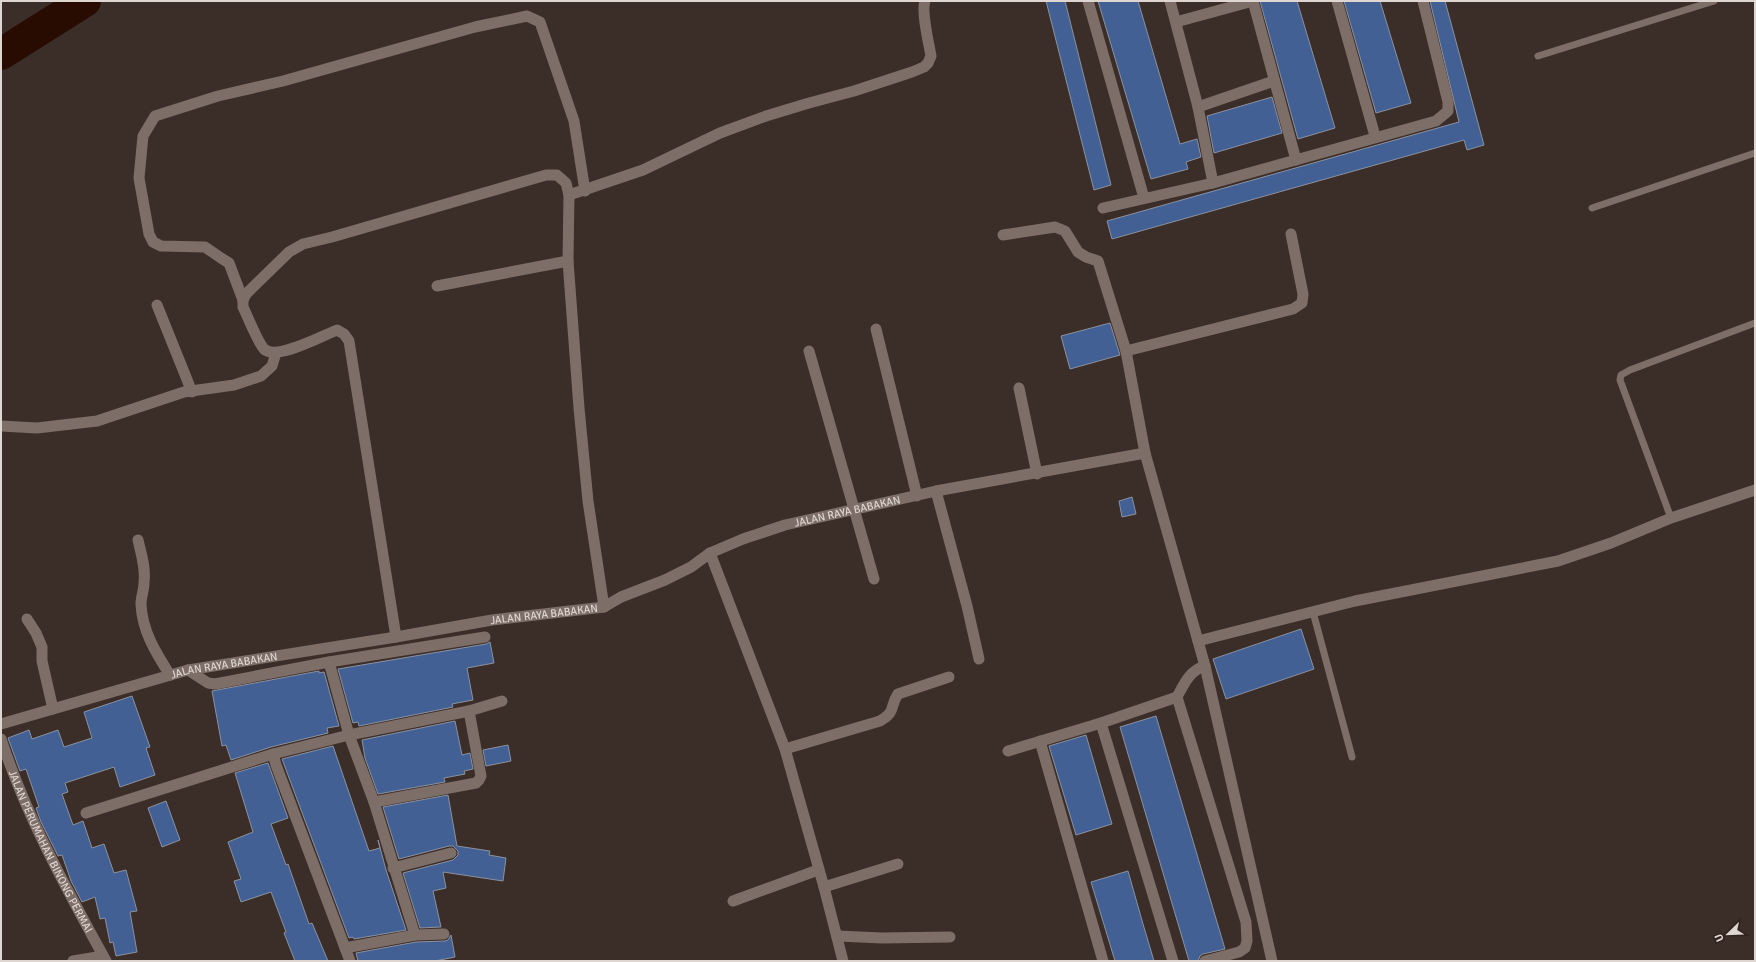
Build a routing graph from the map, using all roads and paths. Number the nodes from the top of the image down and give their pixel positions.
1 (925, 1) edge
2 (1088, 1) edge
3 (1170, 1) edge
4 (1337, 1) edge
5 (1423, 1) edge
6 (1714, 1) edge
7 (1176, 22) junction
8 (1538, 56) dead end
9 (1274, 81) junction
10 (1198, 107) junction
11 (1375, 136) junction
12 (1755, 153) edge
13 (1296, 160) junction
14 (1213, 183) junction
15 (585, 191) junction
16 (569, 195) junction
17 (1144, 198) junction
18 (1103, 208) dead end
19 (1592, 208) dead end
20 (1292, 234) dead end
21 (1002, 235) dead end
22 (568, 261) junction
23 (437, 286) dead end
24 (242, 300) junction
25 (157, 305) dead end
26 (1755, 323) edge
27 (876, 329) dead end
28 (809, 351) dead end
29 (1126, 351) junction
30 (276, 353) junction
31 (1019, 388) dead end
32 (192, 392) junction
33 (1, 426) edge
34 (1145, 453) junction
35 (1037, 474) junction
36 (1755, 490) edge
37 (936, 491) junction
38 (917, 496) junction
39 (854, 509) junction
40 (1671, 518) junction
41 (138, 540) dead end
42 (710, 553) junction
43 (874, 579) dead end
44 (604, 607) junction
45 (1313, 612) junction
46 (27, 619) dead end
47 (396, 637) junction
48 (485, 637) dead end
49 (1198, 641) junction
50 (979, 659) dead end
51 (329, 662) junction
52 (1205, 666) junction
53 (188, 670) junction
54 (170, 675) junction
55 (948, 677) dead end
56 (1178, 697) junction
57 (502, 701) dead end
58 (53, 709) junction
59 (469, 711) junction
60 (1101, 723) junction
61 (1, 724) edge
62 (349, 735) junction
63 (1, 739) edge
64 (1040, 741) junction
65 (785, 749) junction
66 (1008, 751) dead end
67 (273, 754) junction
68 (1352, 757) dead end
69 (374, 802) junction
70 (86, 813) dead end
71 (451, 853) dead end
72 (898, 864) dead end
73 (393, 868) junction
74 (818, 870) junction
75 (824, 887) junction
76 (733, 901) dead end
77 (444, 934) dead end
78 (415, 935) junction
79 (838, 936) junction
80 (950, 937) dead end
81 (345, 948) junction
82 (105, 958) edge
83 (73, 961) edge
84 (350, 961) edge
85 (844, 961) edge
86 (1103, 961) edge
87 (1173, 961) edge
88 (1205, 961) edge
89 (1272, 961) edge

1 - 15 street
2 - 17 street
3 - 7 street
4 - 11 street
5 - 11 street
6 - 8 lane
7 - 9 street
7 - 10 street
9 - 10 street
9 - 13 street
10 - 14 street
11 - 13 street
12 - 19 lane
13 - 14 street
14 - 17 street
15 - 16 street
15 - 24 street
16 - 22 street
16 - 24 street
17 - 18 street
20 - 29 street
21 - 29 street
22 - 23 street
22 - 44 street
24 - 30 street
25 - 32 street
26 - 40 lane
27 - 38 street
28 - 39 street
29 - 34 street
30 - 32 street
30 - 47 street
31 - 35 street
32 - 33 street
34 - 35 street, JALAN RAYA BABAKAN
34 - 49 street
35 - 37 street, JALAN RAYA BABAKAN
36 - 40 street
37 - 38 street, JALAN RAYA BABAKAN
37 - 50 street
38 - 39 street, JALAN RAYA BABAKAN
39 - 42 street, JALAN RAYA BABAKAN
39 - 43 street
40 - 45 street
41 - 54 street
42 - 44 street, JALAN RAYA BABAKAN
42 - 65 street
44 - 47 street, JALAN RAYA BABAKAN
45 - 49 street
45 - 68 lane
46 - 58 street
47 - 53 street, JALAN RAYA BABAKAN
48 - 51 street
49 - 52 street
51 - 53 street
51 - 62 street
52 - 56 street
52 - 89 street
53 - 54 street, JALAN RAYA BABAKAN
54 - 58 street, JALAN RAYA BABAKAN
55 - 65 street
56 - 60 street
56 - 88 street
57 - 59 street
58 - 61 street, JALAN RAYA BABAKAN
59 - 62 street
59 - 69 street
60 - 64 street
60 - 87 street
62 - 67 street
62 - 69 street
63 - 82 street, JALAN PERUMAHAN BINONG PERMAI
64 - 66 street
64 - 86 street
65 - 74 street
67 - 70 street
67 - 81 street
69 - 73 street
71 - 73 street
72 - 75 street
73 - 78 street
74 - 75 street
74 - 76 street
75 - 79 street
77 - 78 street
78 - 81 street
79 - 80 street
79 - 85 street
81 - 84 street
82 - 83 street

